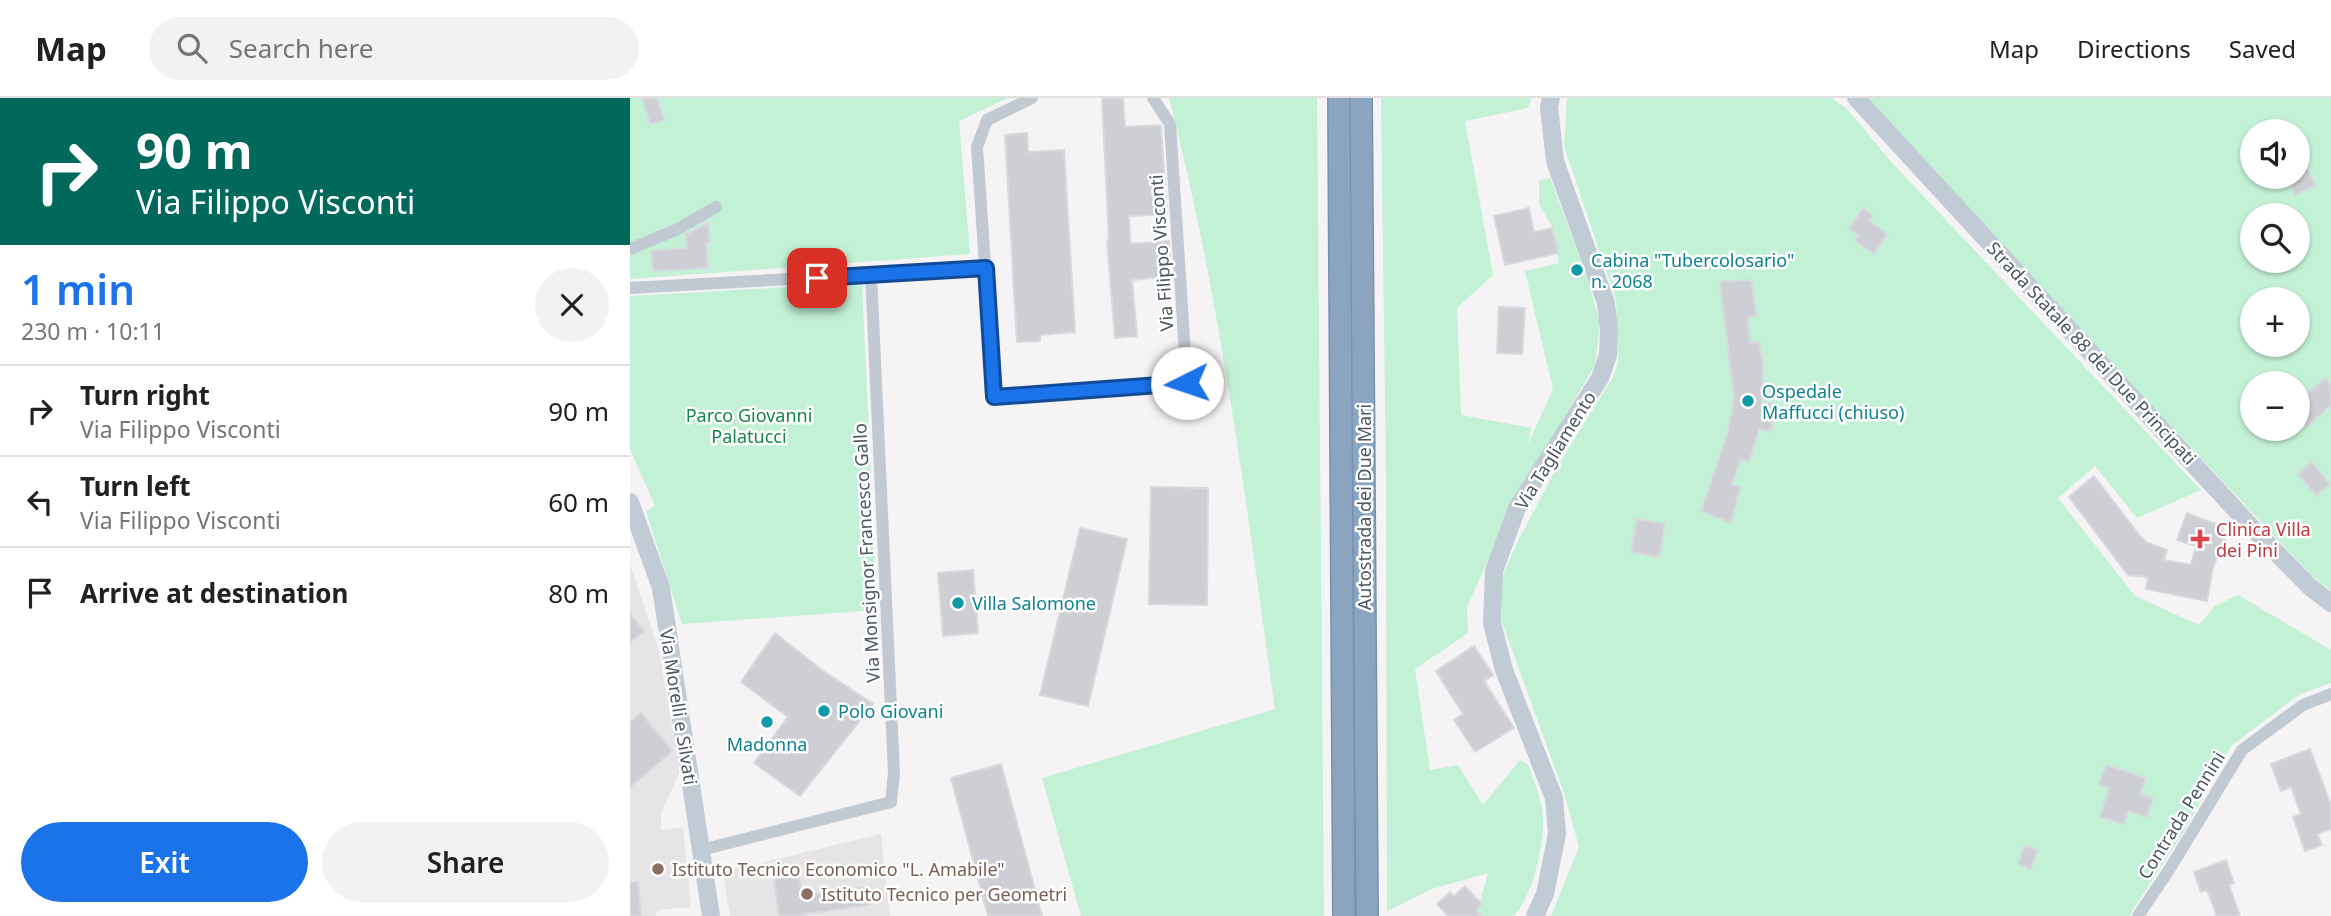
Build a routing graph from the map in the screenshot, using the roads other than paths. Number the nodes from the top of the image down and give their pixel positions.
1 (1032, 98) edge
2 (1153, 98) edge
3 (1339, 98) edge
4 (1361, 98) edge
5 (1550, 98) edge
6 (1856, 98) edge
7 (716, 207) dead end
8 (630, 249) edge
9 (986, 268) junction
10 (871, 274) junction
11 (630, 288) edge
12 (630, 502) edge
13 (2331, 603) edge
14 (2331, 694) edge
15 (701, 850) junction
16 (711, 916) edge
17 (1344, 916) edge
18 (1367, 916) edge
19 (1535, 916) edge
20 (2138, 916) edge

1 - 9 street, Via Filippo Visconti
2 - 9 street, Via Filippo Visconti
3 - 17 highway, Autostrada dei Due Mari
4 - 18 highway, Autostrada dei Due Mari
5 - 19 main road, Via Tagliamento
6 - 13 main road, Strada Statale 88 dei Due Principati
7 - 8 street
9 - 10 street
10 - 11 street
10 - 15 street, Via Monsignor Francesco Gallo
12 - 15 main road, Via Morelli e Silvati
14 - 20 street, Contrada Pennini
15 - 16 main road, Via Morelli e Silvati

